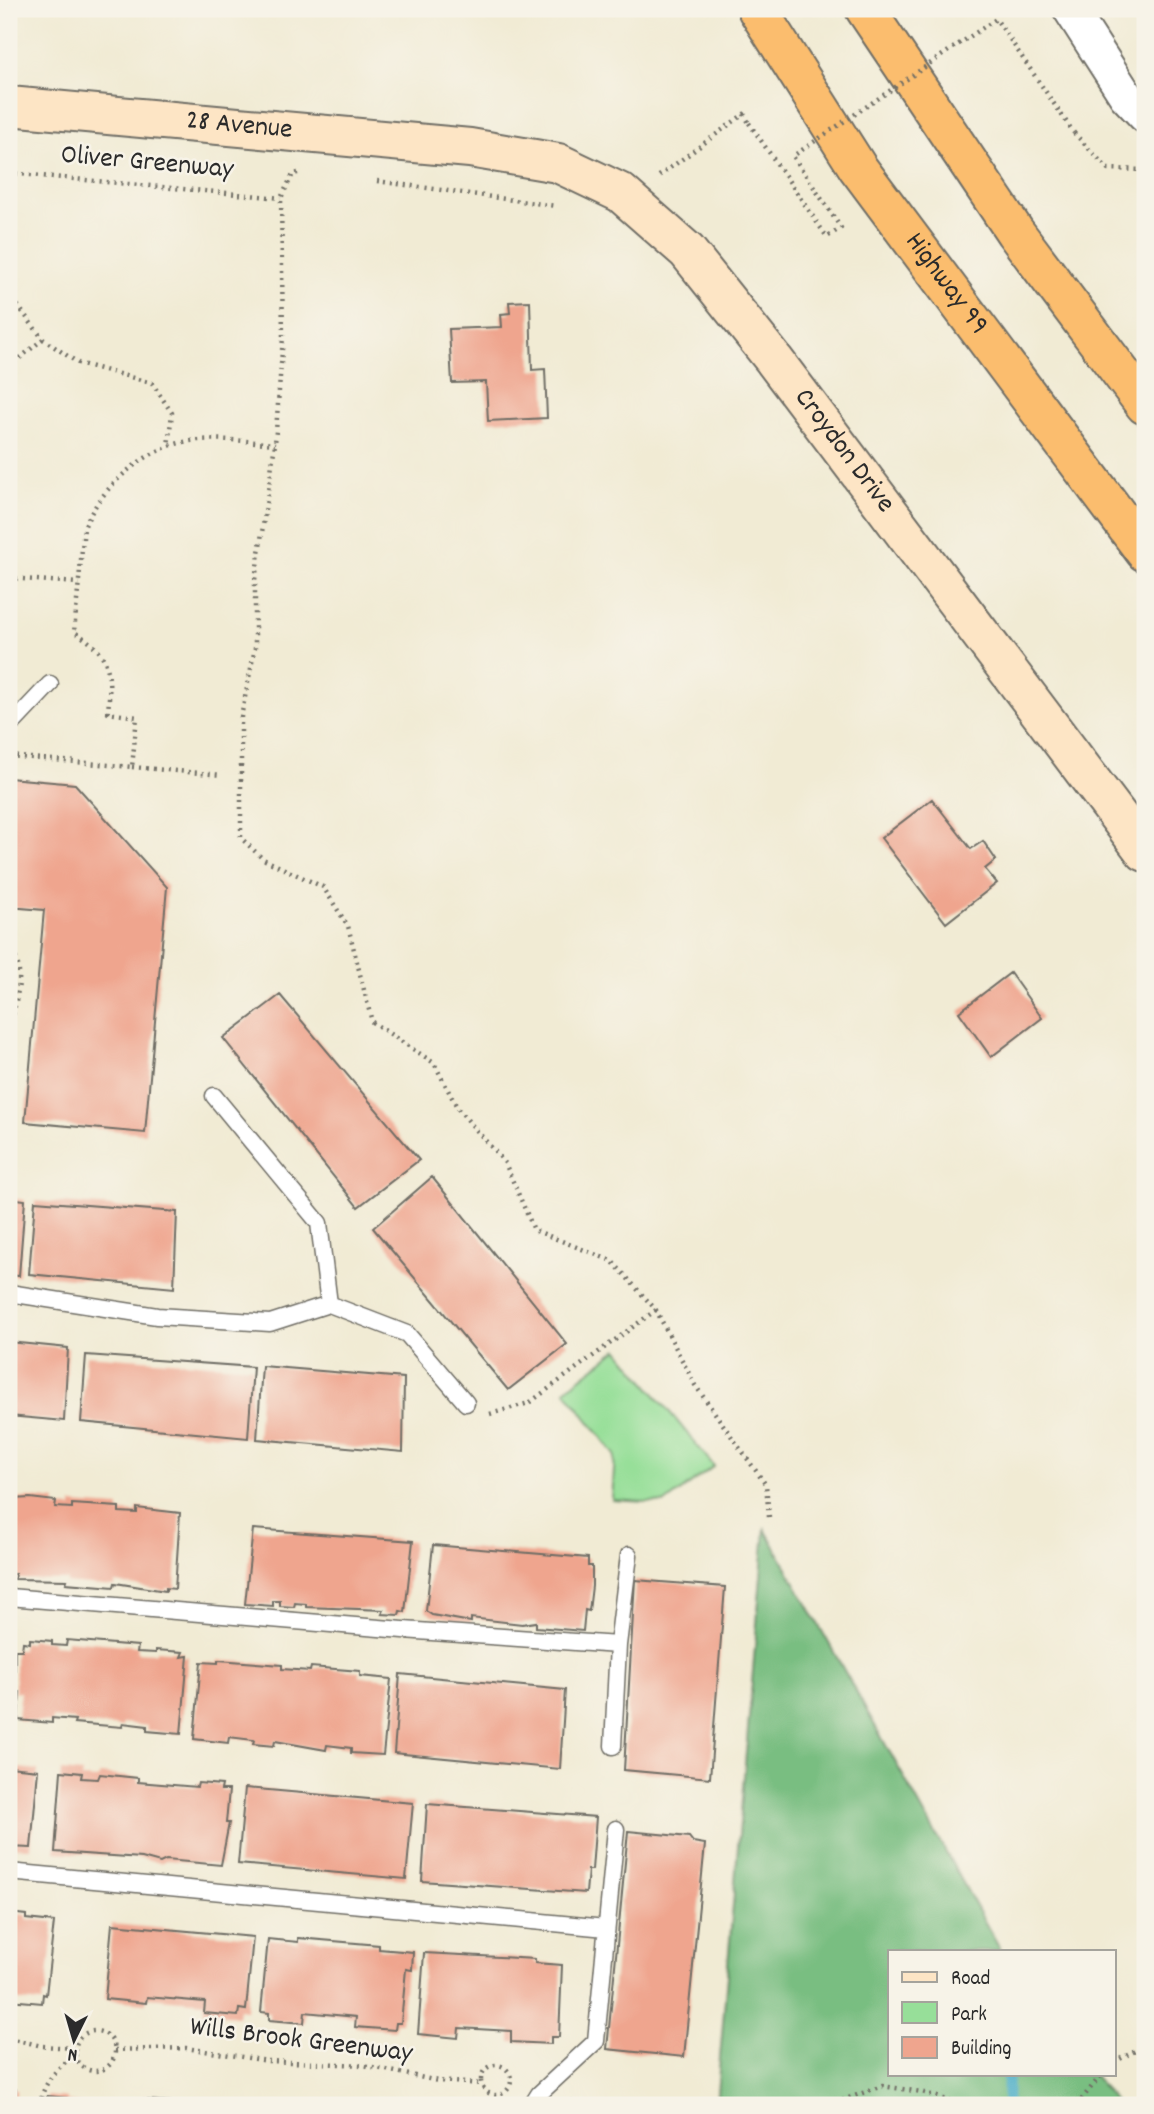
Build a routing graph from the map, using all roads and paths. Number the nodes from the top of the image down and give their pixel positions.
1 (757, 9) edge
2 (865, 9) edge
3 (1070, 9) edge
4 (9, 106) edge
5 (1145, 116) edge
6 (749, 123) dead end
7 (470, 148) joint
8 (1145, 170) edge
9 (304, 172) dead end
10 (9, 173) edge
11 (369, 179) dead end
12 (281, 198) junction
13 (561, 207) dead end
14 (9, 294) edge
15 (43, 339) junction
16 (9, 367) edge
17 (1145, 405) edge
18 (275, 444) junction
19 (168, 446) junction
20 (1145, 552) edge
21 (9, 578) edge
22 (79, 583) junction
23 (50, 684) dead end
24 (9, 720) edge
25 (9, 756) edge
26 (132, 767) junction
27 (222, 775) dead end
28 (1145, 852) edge
29 (9, 945) edge
30 (12, 1032) dead end
31 (214, 1096) dead end
32 (9, 1293) edge
33 (329, 1304) junction
34 (656, 1310) junction
35 (466, 1403) joint
36 (769, 1517) dead end
37 (629, 1555) dead end
38 (9, 1597) edge
39 (618, 1645) junction
40 (613, 1746) dead end
41 (616, 1829) dead end
42 (9, 1872) edge
43 (606, 1928) junction
44 (9, 2038) edge
45 (1145, 2046) edge
46 (74, 2048) junction
47 (115, 2050) junction
48 (75, 2055) junction
49 (1116, 2061) edge
50 (1100, 2076) edge
51 (482, 2084) junction
52 (564, 2100) dead end
53 (40, 2105) edge
54 (532, 2105) edge
55 (591, 2105) edge
56 (829, 2105) edge
57 (963, 2105) edge
58 (1077, 2105) edge

1 - 20 highway, Highway 99
2 - 17 highway
3 - 5 street
4 - 7 street, 28 Avenue
6 - 8 path, bridge
7 - 28 street, Croydon Drive
9 - 12 path
10 - 12 path, Oliver Greenway
11 - 13 path
12 - 18 path
14 - 15 path
15 - 16 path
15 - 19 path
18 - 19 path
18 - 34 path
19 - 22 path
21 - 22 path
22 - 26 path
23 - 24 lane
25 - 26 path
26 - 27 path
29 - 30 path
31 - 33 lane
32 - 33 lane
33 - 35 lane
34 - 35 path
34 - 36 path
37 - 39 lane
38 - 39 lane
39 - 40 lane
41 - 43 lane
42 - 43 lane
43 - 54 lane
44 - 46 path
45 - 49 path
46 - 47 path
46 - 48 path
47 - 48 path
47 - 51 path, Wills Brook Greenway
48 - 53 path
50 - 58 path
51 - 51 path
52 - 55 path
56 - 57 path

